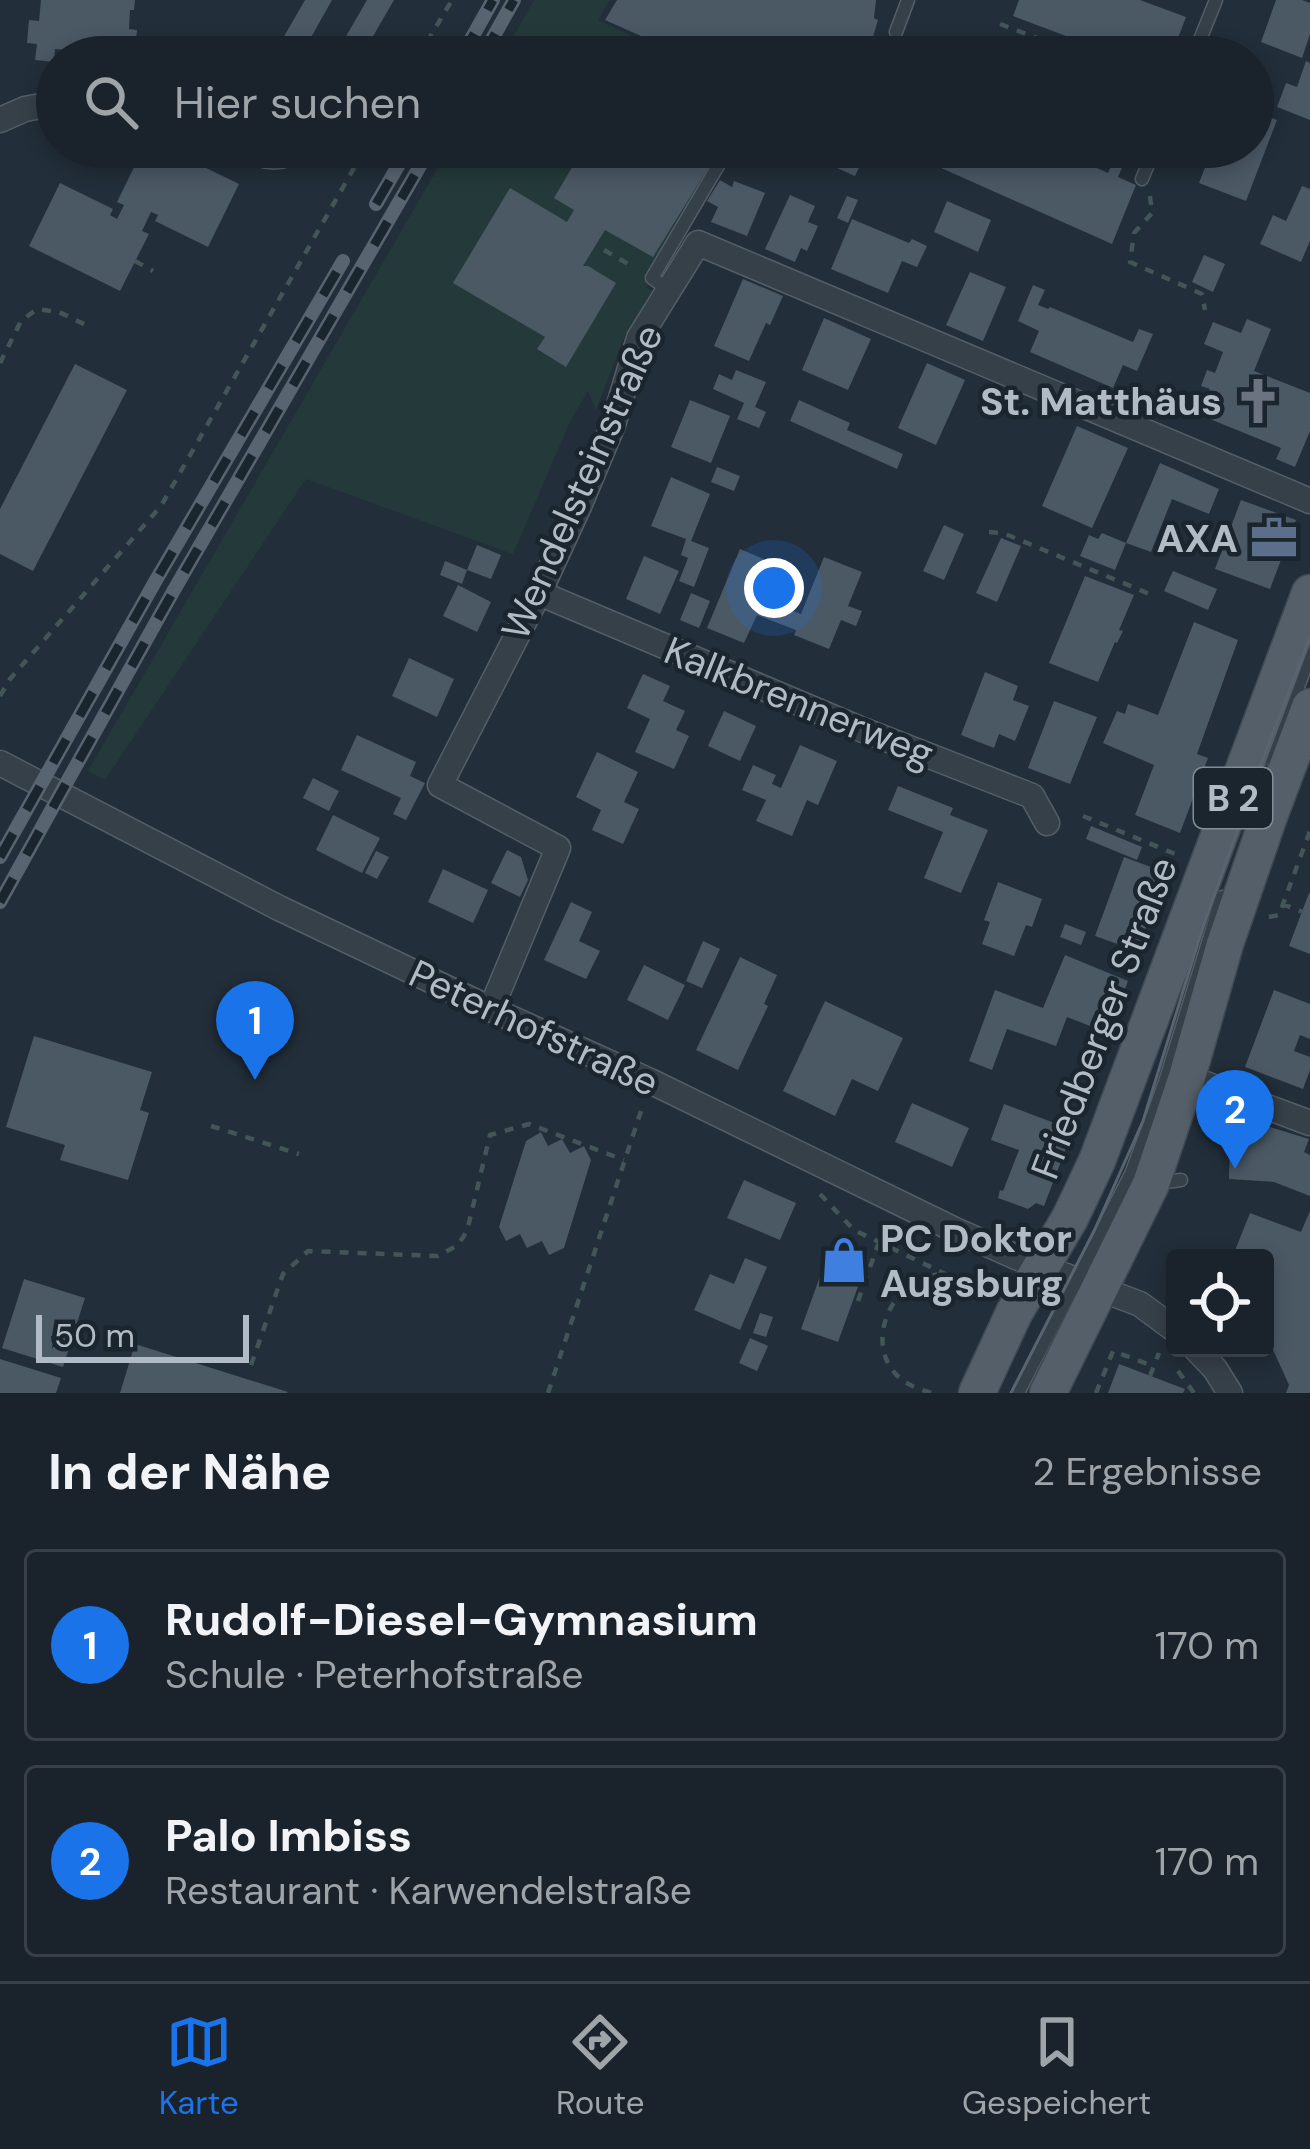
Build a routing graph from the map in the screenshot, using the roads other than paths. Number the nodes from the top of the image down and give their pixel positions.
1 (908, 0) edge
2 (1216, 0) edge
3 (896, 32) dead end
4 (1201, 36) edge
5 (36, 107) edge
6 (0, 120) edge
7 (718, 168) edge
8 (1146, 168) edge
9 (1142, 179) road end
10 (660, 284) junction
11 (1310, 501) edge
12 (538, 592) junction
13 (1310, 593) edge
14 (1310, 655) edge
15 (1310, 707) edge
16 (0, 763) edge
17 (1264, 780) dead end
18 (1047, 823) dead end
19 (490, 1009) junction
20 (1187, 1077) junction
21 (1310, 1123) edge
22 (1072, 1278) junction
23 (1166, 1323) edge
24 (1204, 1357) edge
25 (977, 1393) edge
26 (1018, 1393) edge
27 (1048, 1393) edge
28 (1230, 1393) edge

1 - 3 lane
2 - 4 lane
5 - 6 street
7 - 10 lane
8 - 9 lane
10 - 11 street, Wendelsteinstraße
10 - 12 street, Wendelsteinstraße
12 - 18 street, Kalkbrennerweg
12 - 19 street, Wendelsteinstraße
13 - 22 main road, Friedberger Straße / B 2
14 - 17 lane
15 - 20 main road, Friedberger Straße / B 2
16 - 19 street, Peterhofstraße
19 - 22 street, Peterhofstraße
20 - 21 street
20 - 22 main road, Friedberger Straße / B 2
22 - 23 street, Peterhofstraße
22 - 25 main road, Friedberger Straße
22 - 26 lane
22 - 27 main road, Friedberger Straße
24 - 28 street

